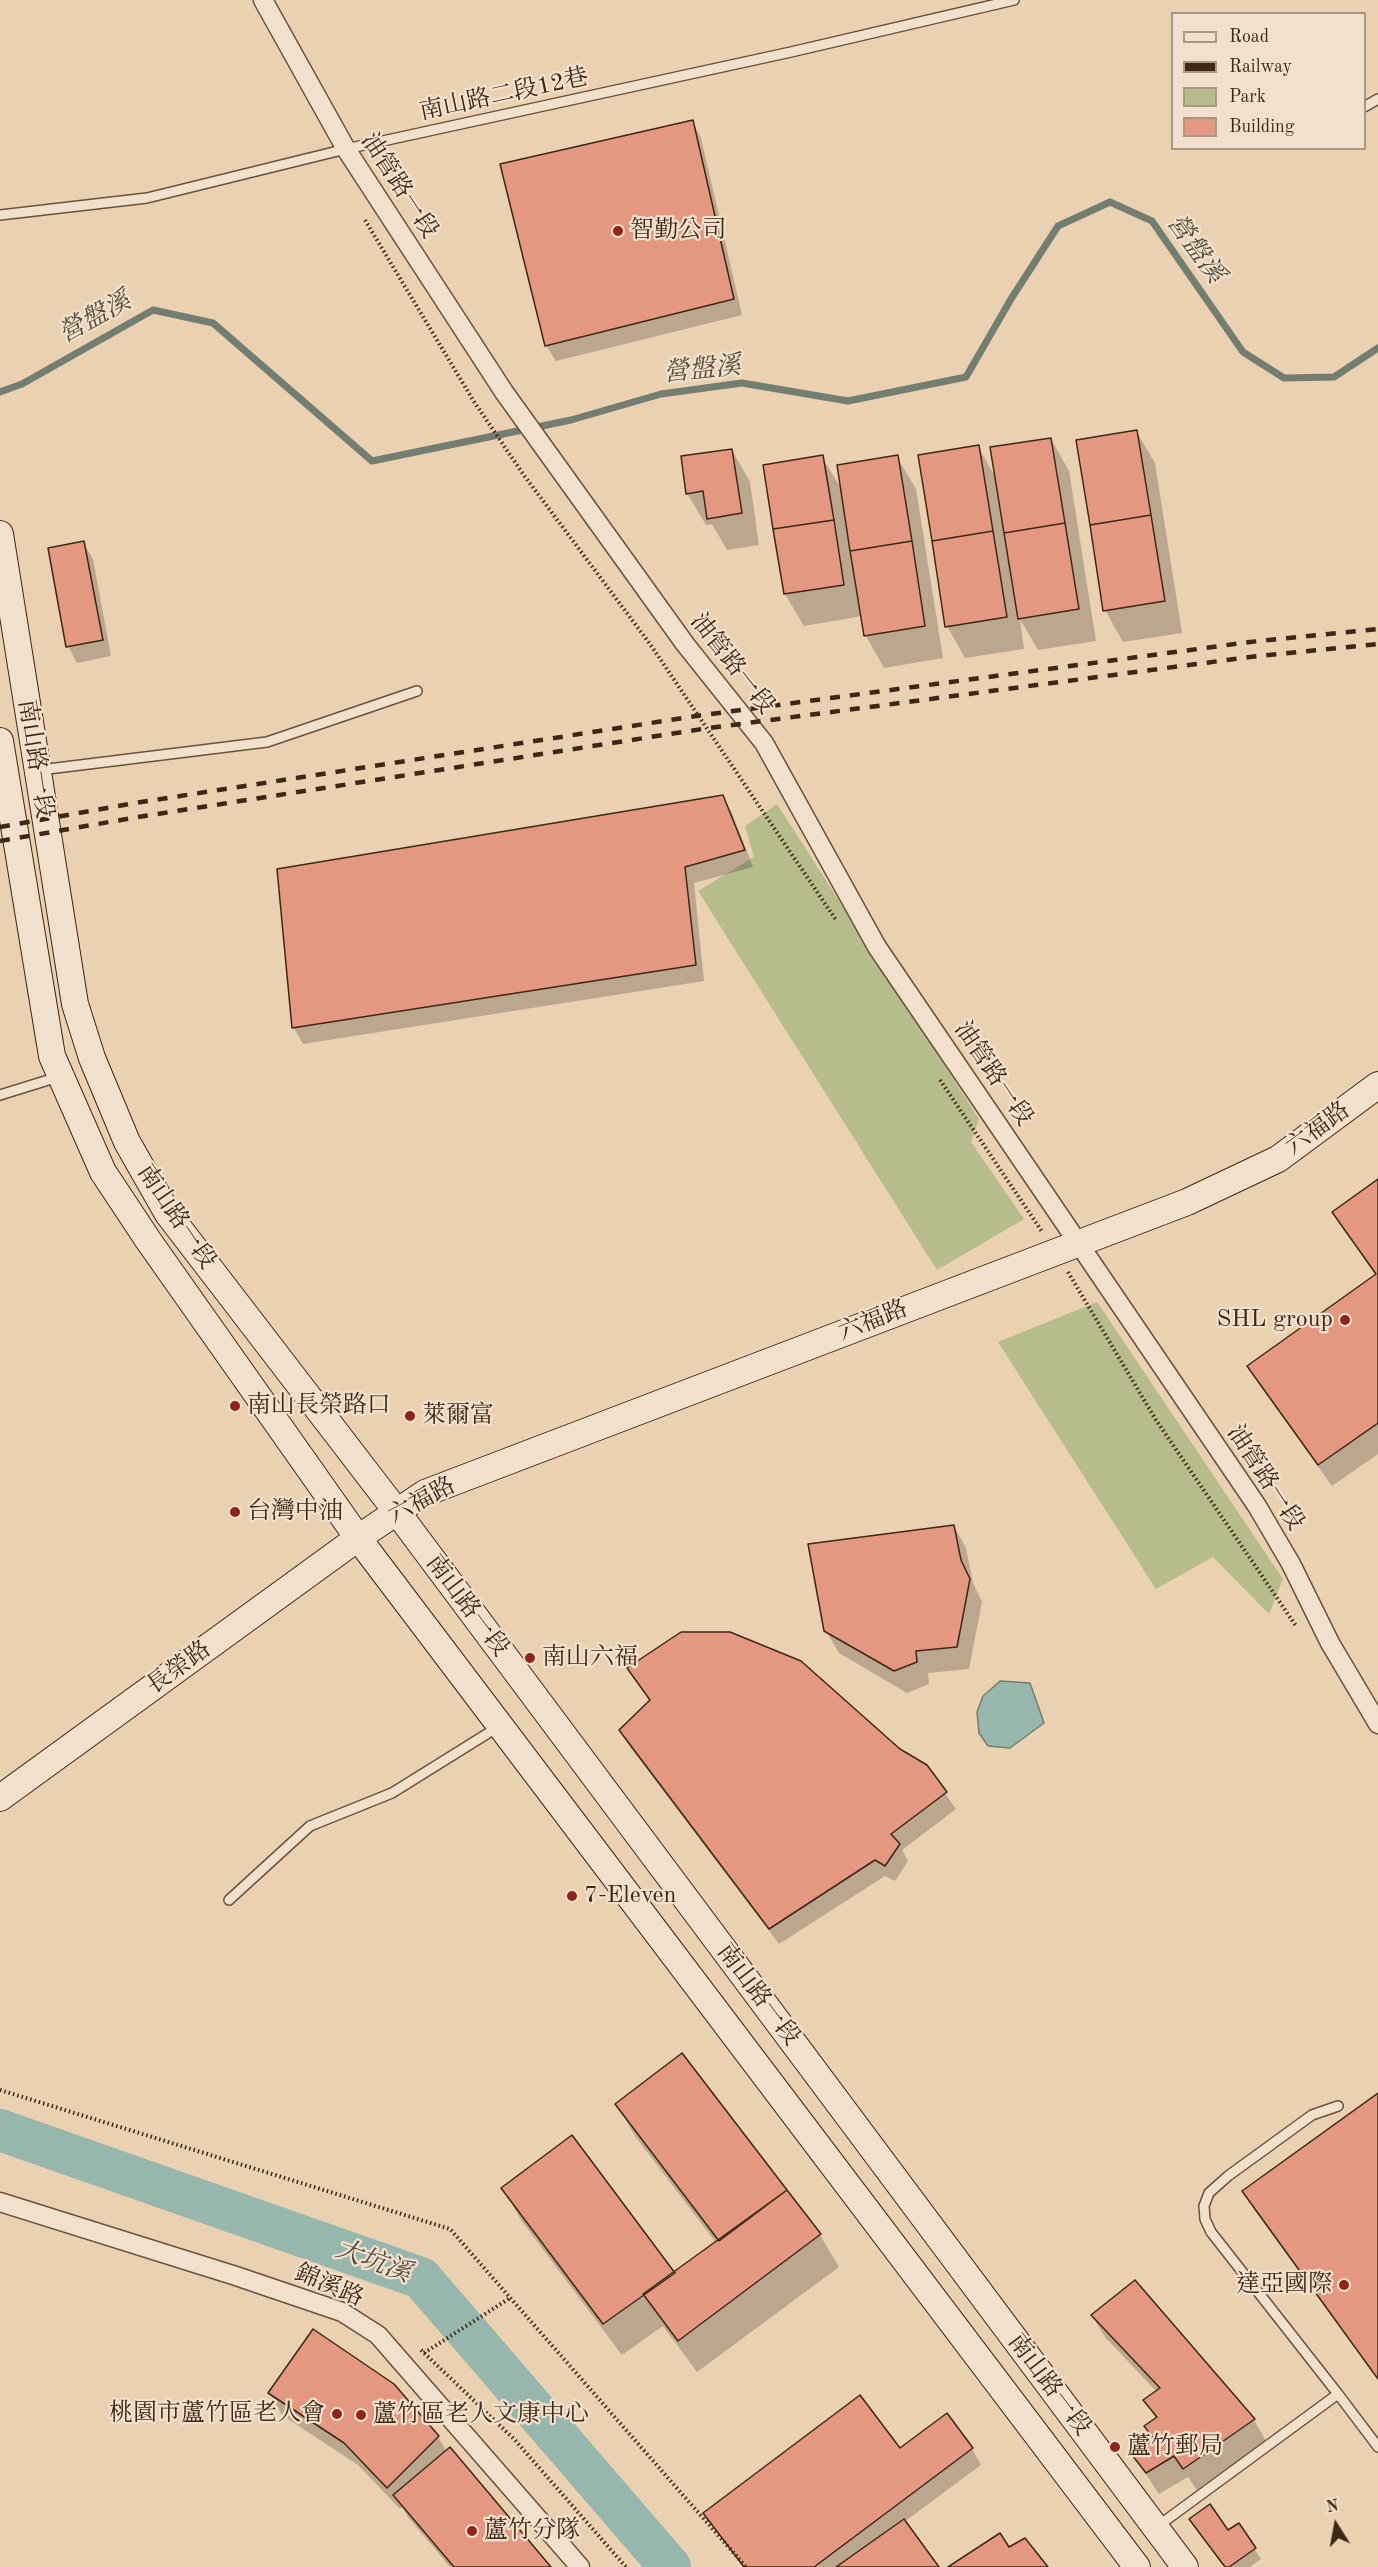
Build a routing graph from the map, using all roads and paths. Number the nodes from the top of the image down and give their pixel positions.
1 (262, 0) edge
2 (1014, 0) edge
3 (346, 149) junction
4 (0, 215) edge
5 (473, 400) dead end
6 (0, 534) edge
7 (417, 691) dead end
8 (0, 741) edge
9 (37, 770) junction
10 (837, 921) dead end
11 (61, 1076) junction
12 (939, 1080) dead end
13 (1378, 1085) edge
14 (0, 1095) edge
15 (1067, 1246) junction
16 (397, 1512) junction
17 (358, 1538) junction
18 (1297, 1627) dead end
19 (1378, 1724) edge
20 (500, 1726) junction
21 (0, 1798) edge
22 (229, 1900) dead end
23 (0, 2090) edge
24 (1338, 2106) dead end
25 (0, 2202) edge
26 (510, 2298) junction
27 (424, 2353) dead end
28 (1338, 2394) junction
29 (1378, 2447) edge
30 (1156, 2528) junction
31 (1129, 2561) edge
32 (580, 2567) edge
33 (746, 2567) edge
34 (1185, 2567) edge

1 - 3 street, 油管路一段
2 - 3 lane, 南山路二段12巷
3 - 4 lane, 南山路二段12巷
3 - 15 street, 油管路一段
5 - 10 path
6 - 9 street, 南山路一段
7 - 9 lane
8 - 11 street, 南山路一段
9 - 16 street, 南山路一段
11 - 14 lane
11 - 17 street, 南山路一段
12 - 15 path
13 - 15 street, 六福路
15 - 16 street, 六福路
15 - 18 path
15 - 19 street, 油管路一段
16 - 17 street, 六福路
16 - 30 street, 南山路一段
17 - 20 street, 南山路一段
17 - 21 street, 長榮路
20 - 22 lane
20 - 31 street, 南山路一段
23 - 26 path
24 - 28 lane
25 - 32 street, 錦溪路
26 - 27 path
26 - 33 path
28 - 29 lane
28 - 30 lane
30 - 31 street
30 - 34 street, 南山路一段

